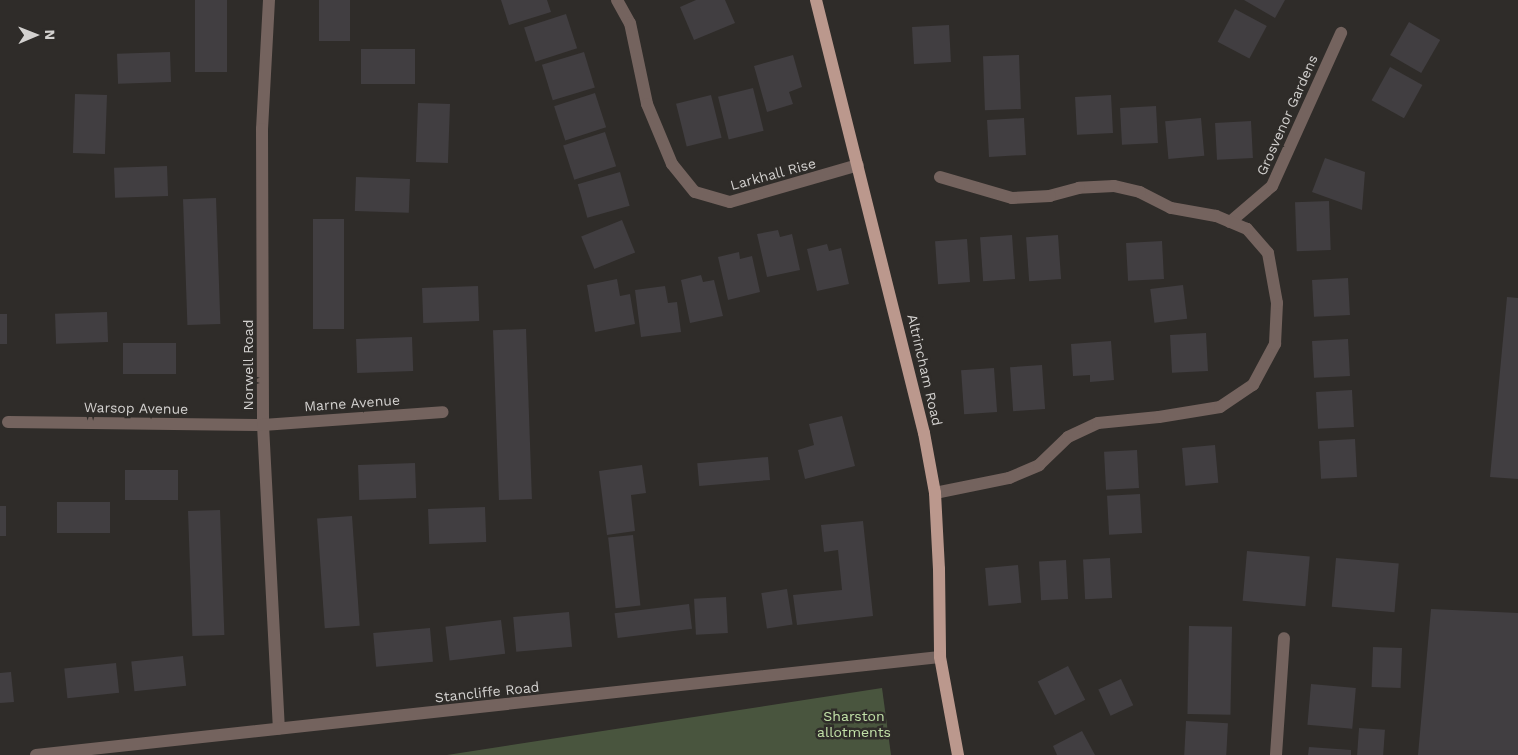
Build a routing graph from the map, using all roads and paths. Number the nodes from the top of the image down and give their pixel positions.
1 (269, 0) edge
2 (617, 0) edge
3 (816, 0) edge
4 (1341, 33) dead end
5 (858, 165) junction
6 (940, 177) dead end
7 (1230, 222) junction
8 (443, 412) dead end
9 (8, 422) dead end
10 (263, 425) junction
11 (935, 493) junction
12 (1284, 638) dead end
13 (940, 657) junction
14 (279, 729) junction
15 (98, 752) edge
16 (36, 755) edge
17 (958, 755) edge
18 (1276, 755) edge

1 - 10 street, Norwell Road
2 - 5 street, Larkhall Rise
3 - 5 main road, Altrincham Road
4 - 7 street, Grosvenor Gardens
5 - 11 main road, Altrincham Road
6 - 7 street
7 - 11 street
8 - 10 street, Marne Avenue
9 - 10 street, Warsop Avenue
10 - 14 street, Norwell Road
11 - 13 main road, Altrincham Road
12 - 18 street
13 - 14 street, Stancliffe Road
13 - 17 main road, Altrincham Road
14 - 15 street, Stancliffe Road
15 - 16 street, Stancliffe Road

